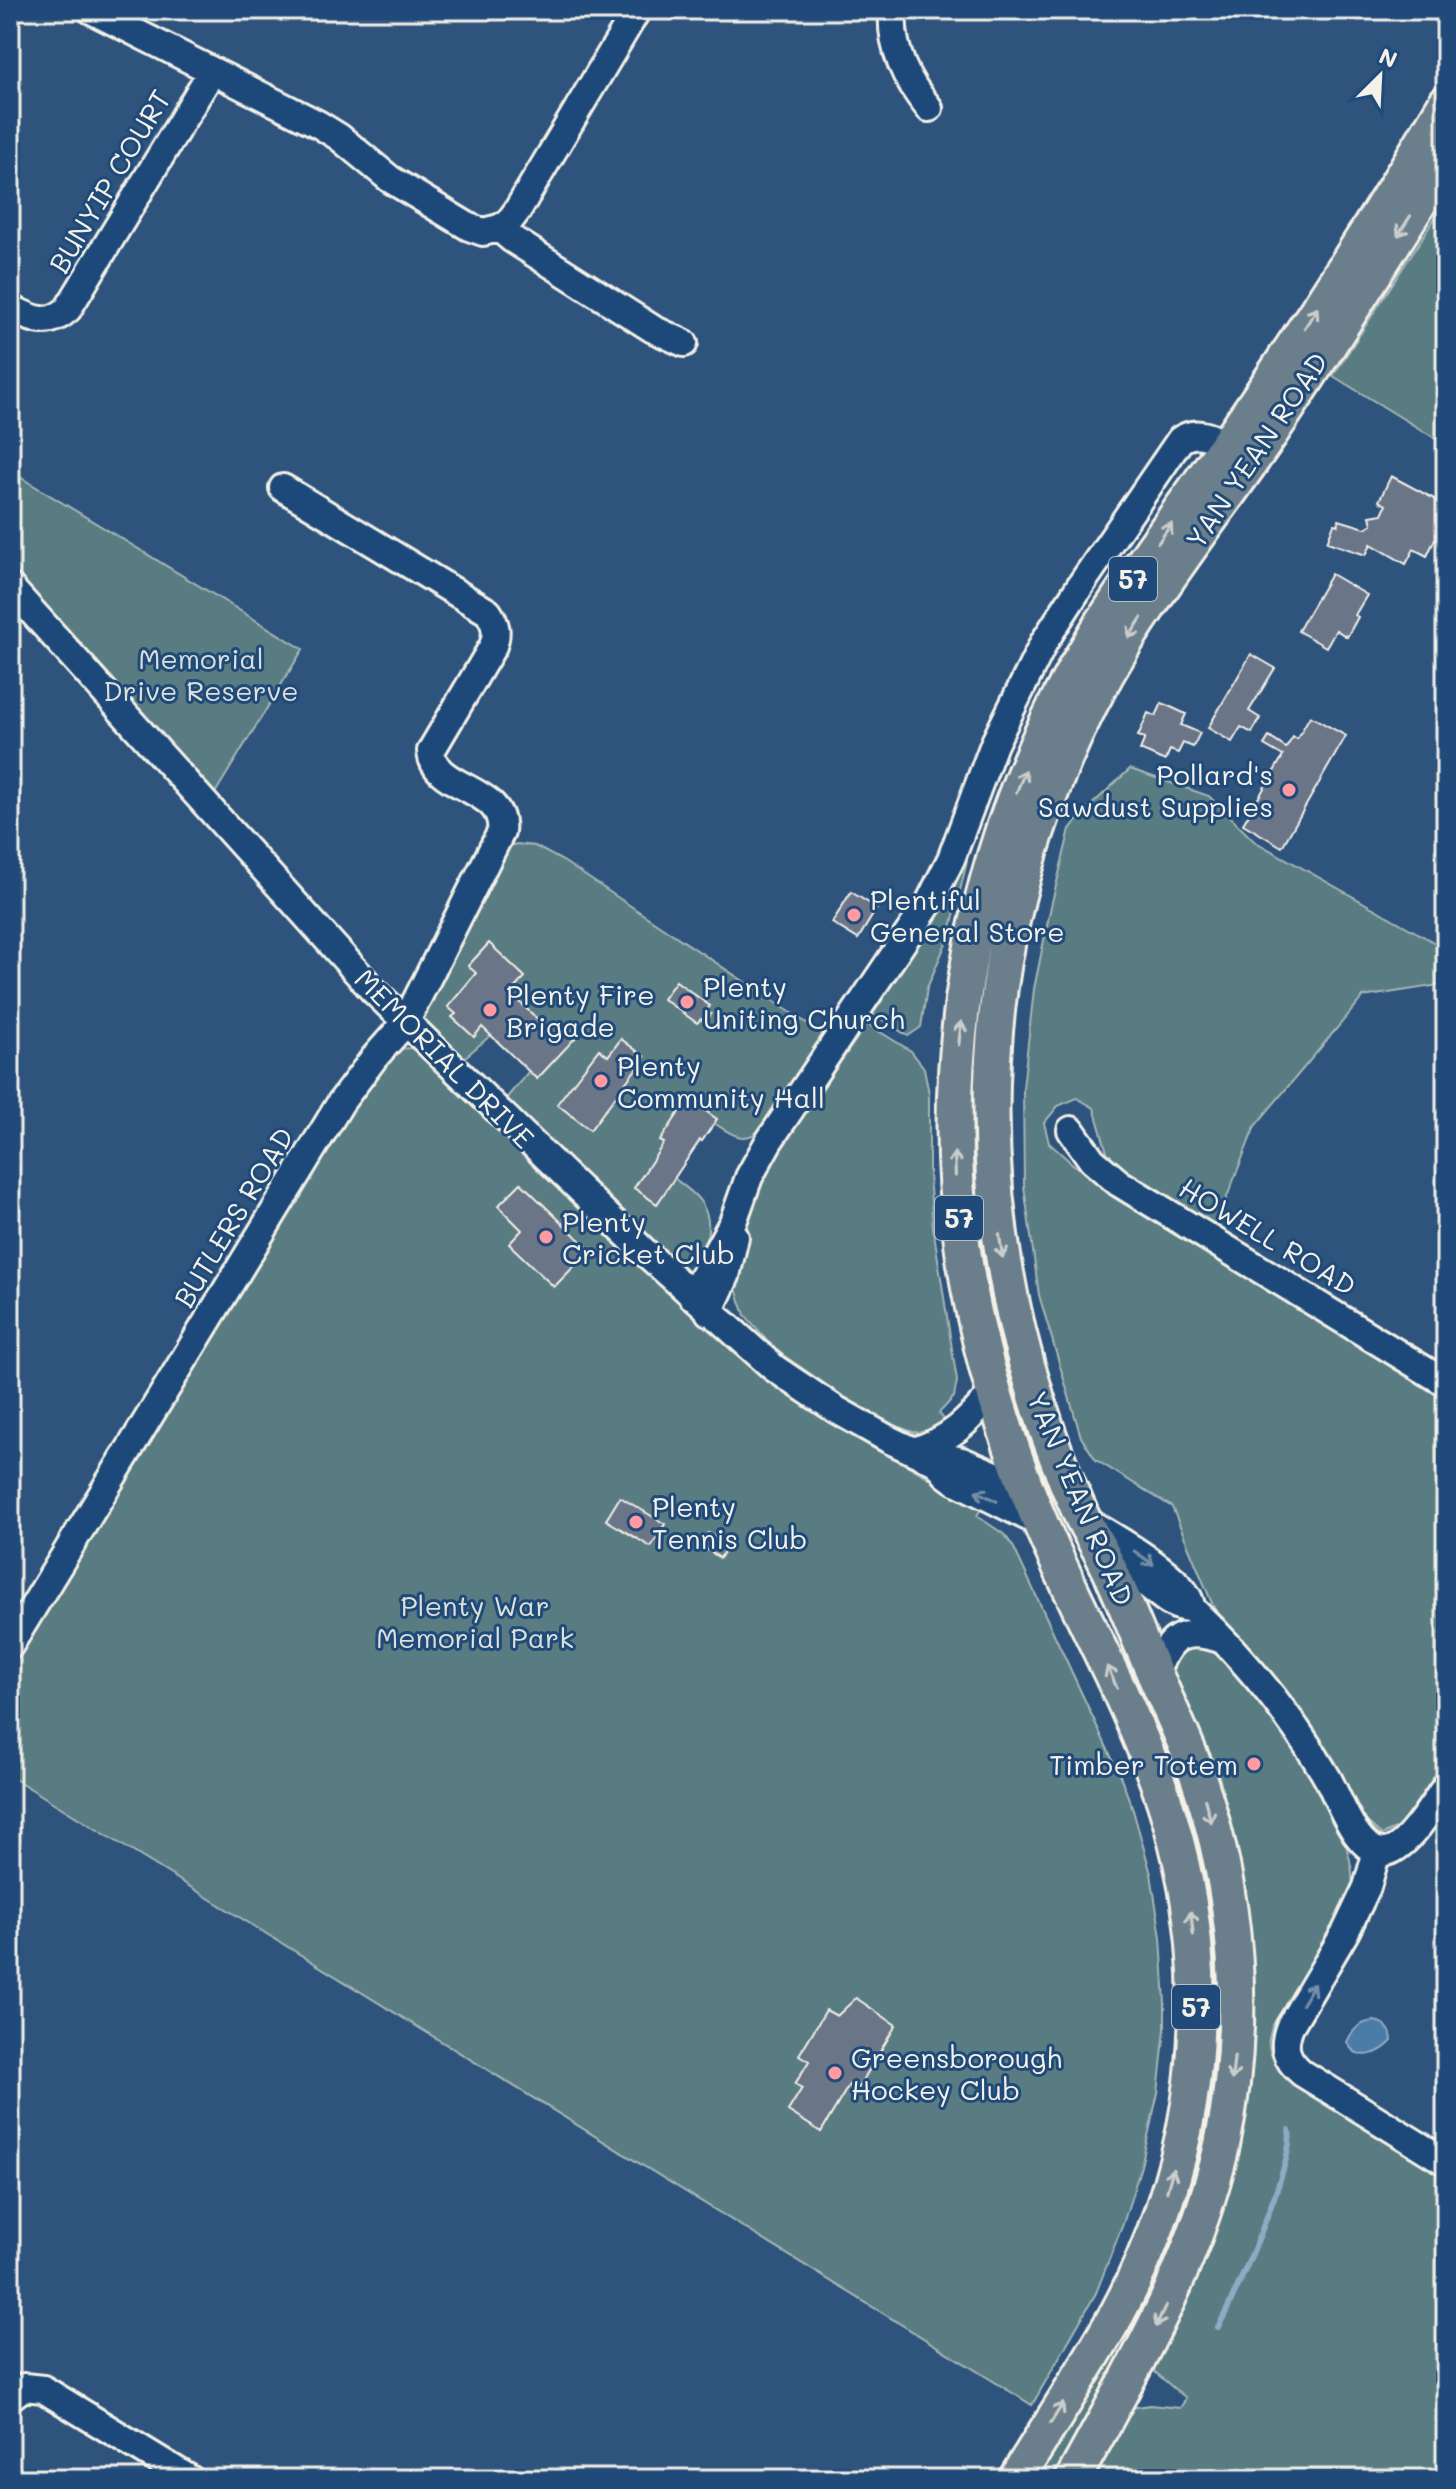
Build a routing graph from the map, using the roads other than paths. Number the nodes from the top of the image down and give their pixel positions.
1 (91, 10) edge
2 (637, 10) edge
3 (893, 10) edge
4 (212, 71) junction
5 (1446, 103) edge
6 (929, 108) dead end
7 (1446, 160) edge
8 (499, 228) junction
9 (10, 308) edge
10 (684, 343) dead end
11 (1227, 444) junction
12 (283, 488) dead end
13 (10, 587) edge
14 (405, 1023) junction
15 (1071, 1130) dead end
16 (700, 1304) junction
17 (1446, 1383) edge
18 (992, 1393) junction
19 (913, 1451) junction
20 (938, 1463) junction
21 (1026, 1488) junction
22 (1083, 1519) junction
23 (1040, 1523) junction
24 (1105, 1557) junction
25 (1191, 1608) junction
26 (1223, 1640) junction
27 (10, 1645) edge
28 (1155, 1675) junction
29 (1446, 1786) edge
30 (1377, 1851) junction
31 (1446, 2162) edge
32 (12, 2390) edge
33 (190, 2479) edge
34 (1016, 2479) edge
35 (1073, 2479) edge

1 - 4 street
2 - 8 street
3 - 6 street
4 - 8 street
4 - 9 street, BUNYIP COURT
11 -> 5 main road, YAN YEAN ROAD / 57
7 -> 22 main road, YAN YEAN ROAD / 57
8 - 10 street
11 - 16 street, YAN YEAN ROAD
18 -> 11 main road, YAN YEAN ROAD / 57
12 - 14 street, BUTLERS ROAD
13 - 14 street, MEMORIAL DRIVE
14 - 16 street, MEMORIAL DRIVE
14 - 27 street, BUTLERS ROAD
15 - 17 street, HOWELL ROAD
16 - 19 street, MEMORIAL DRIVE
18 - 19 street
18 - 21 main road, YAN YEAN ROAD / 57
19 - 20 street, MEMORIAL DRIVE
20 - 21 street, MEMORIAL DRIVE
23 -> 20 street, MEMORIAL DRIVE
21 - 22 main road
21 - 23 main road, YAN YEAN ROAD / 57
22 - 24 main road, YAN YEAN ROAD / 57
22 -> 25 street
23 - 24 main road, MEMORIAL DRIVE
34 -> 23 main road, YAN YEAN ROAD / 57
24 - 25 street
24 - 28 main road, YAN YEAN ROAD / 57
25 - 26 street
26 - 28 street
26 - 30 street
28 -> 35 main road, YAN YEAN ROAD / 57
29 - 30 street
31 -> 30 street
32 - 33 street

